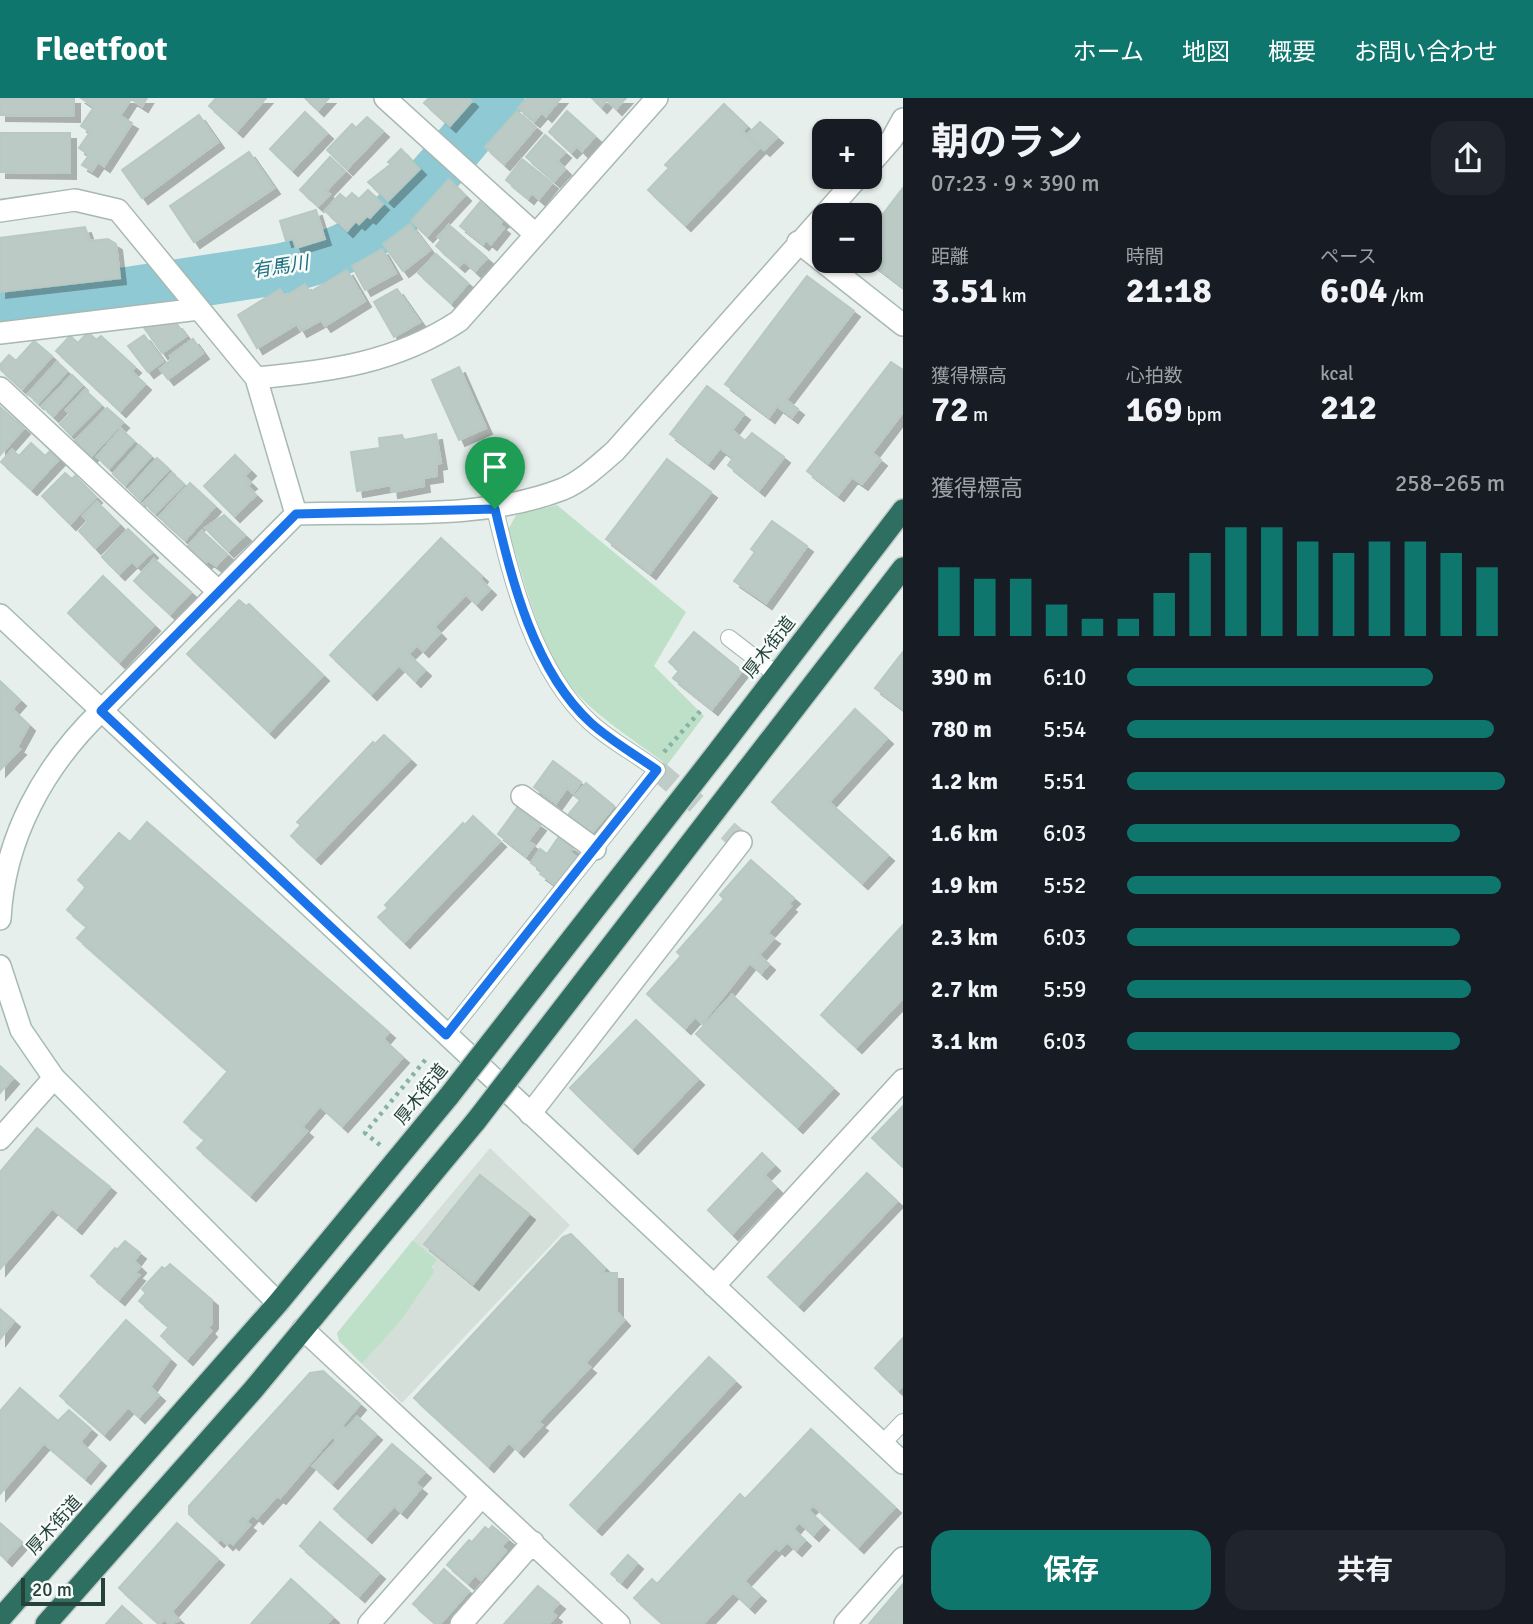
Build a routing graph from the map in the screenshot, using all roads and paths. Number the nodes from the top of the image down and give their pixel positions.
1 (385, 98) edge
2 (657, 98) edge
3 (903, 118) edge
4 (882, 150) edge
5 (847, 189) edge
6 (0, 211) edge
7 (535, 234) junction
8 (798, 242) junction
9 (198, 308) junction
10 (903, 325) edge
11 (0, 333) edge
12 (256, 378) junction
13 (0, 388) edge
14 (495, 509) junction
15 (903, 510) edge
16 (296, 514) junction
17 (903, 568) edge
18 (219, 592) junction
19 (0, 615) edge
20 (729, 638) dead end
21 (777, 675) junction
22 (703, 708) dead end
23 (101, 711) junction
24 (652, 766) junction
25 (522, 796) dead end
26 (741, 842) dead end
27 (595, 849) junction
28 (0, 907) edge
29 (0, 919) edge
30 (0, 966) edge
31 (446, 1035) junction
32 (426, 1059) dead end
33 (54, 1079) junction
34 (903, 1080) edge
35 (530, 1114) junction
36 (0, 1139) edge
37 (382, 1147) dead end
38 (714, 1286) junction
39 (278, 1303) junction
40 (303, 1329) junction
41 (903, 1422) edge
42 (882, 1444) junction
43 (903, 1464) edge
44 (481, 1497) junction
45 (533, 1542) junction
46 (903, 1558) edge
47 (0, 1619) edge
48 (46, 1624) edge
49 (369, 1624) edge
50 (461, 1624) edge
51 (619, 1624) edge
52 (845, 1624) edge

1 - 7 street
2 - 7 street
3 - 4 street
5 - 8 street
6 - 9 street
7 - 12 street
8 - 10 street
8 - 14 street
9 - 11 street
9 - 12 street
12 - 16 street
13 - 18 street
14 - 16 street
14 - 24 lane
15 - 21 highway, 厚木街道
16 - 18 street
17 - 40 highway, bridge
18 - 23 street
19 - 23 street
20 - 21 lane
21 - 39 highway, 厚木街道, bridge
22 - 24 path
23 - 28 street
23 - 31 street
24 - 27 lane
25 - 27 street
26 - 35 street
27 - 31 lane
28 - 29 street
30 - 33 street
31 - 35 street
32 - 37 path
33 - 36 street
33 - 39 street
34 - 38 street
35 - 38 street
38 - 42 street
39 - 47 highway, 厚木街道
40 - 44 street
40 - 48 highway
41 - 42 lane
42 - 43 street
44 - 45 street
44 - 49 street
45 - 50 street
45 - 51 street
46 - 52 street

